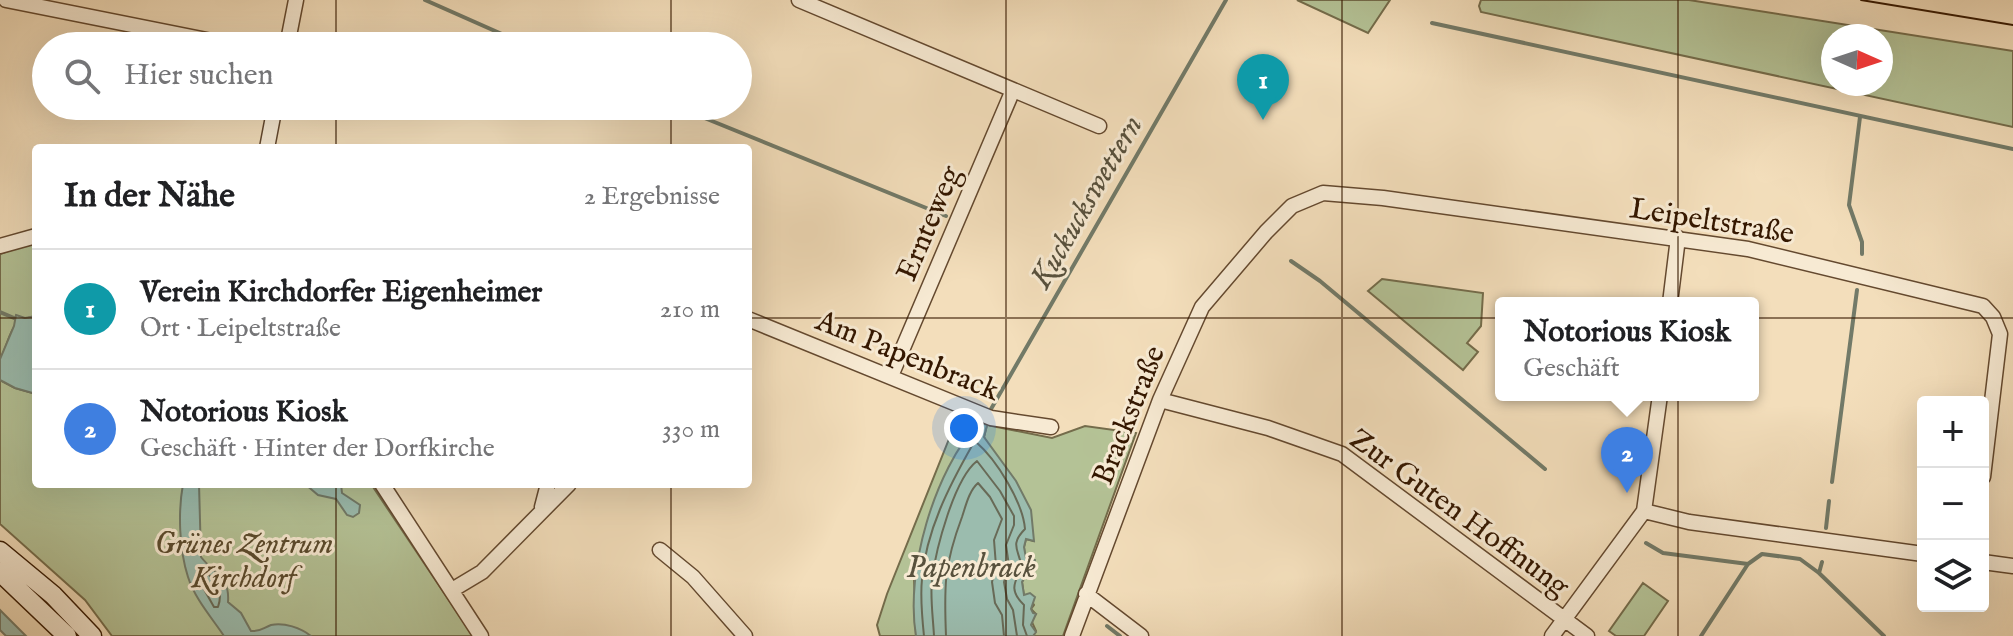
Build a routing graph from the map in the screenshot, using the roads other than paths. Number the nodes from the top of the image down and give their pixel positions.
1 (6, 0) edge
2 (296, 0) edge
3 (799, 0) edge
4 (167, 32) edge
5 (290, 32) edge
6 (1013, 90) junction
7 (272, 120) edge
8 (1099, 126) dead end
9 (268, 144) edge
10 (1266, 232) joint
11 (32, 237) edge
12 (1678, 238) junction
13 (0, 246) edge
14 (1671, 297) edge
15 (752, 321) edge
16 (891, 376) junction
17 (1160, 400) junction
18 (1659, 401) edge
19 (1051, 427) dead end
20 (1984, 468) edge
21 (385, 488) edge
22 (547, 488) edge
23 (565, 488) edge
24 (541, 511) junction
25 (1644, 511) junction
26 (660, 550) dead end
27 (0, 551) edge
28 (1917, 553) edge
29 (1989, 563) edge
30 (2013, 566) edge
31 (0, 572) edge
32 (452, 590) junction
33 (1086, 594) junction
34 (1564, 618) junction
35 (67, 636) edge
36 (92, 636) edge
37 (481, 636) edge
38 (745, 636) edge
39 (1072, 636) edge
40 (1141, 636) edge
41 (1552, 636) edge
42 (1587, 636) edge

1 - 4 street
2 - 5 street
3 - 6 street
6 - 8 street
6 - 16 street, Ernteweg
7 - 9 street
10 - 12 street, Leipeltstraße
10 - 17 street, Brackstraße
11 - 13 street
12 - 14 street
12 - 20 street, Leipeltstraße
15 - 16 street, Am Papenbrack
16 - 19 street, Am Papenbrack
17 - 33 street, Brackstraße
17 - 34 street, Zur Guten Hoffnung
18 - 25 street
21 - 32 street
22 - 24 street
23 - 24 street
24 - 32 street
25 - 28 street
25 - 34 street
26 - 38 street
27 - 36 main road
29 - 30 street
31 - 35 main road
32 - 37 street
33 - 39 street, Brackstraße
33 - 40 street
34 - 41 street
34 - 42 street, Zur Guten Hoffnung

